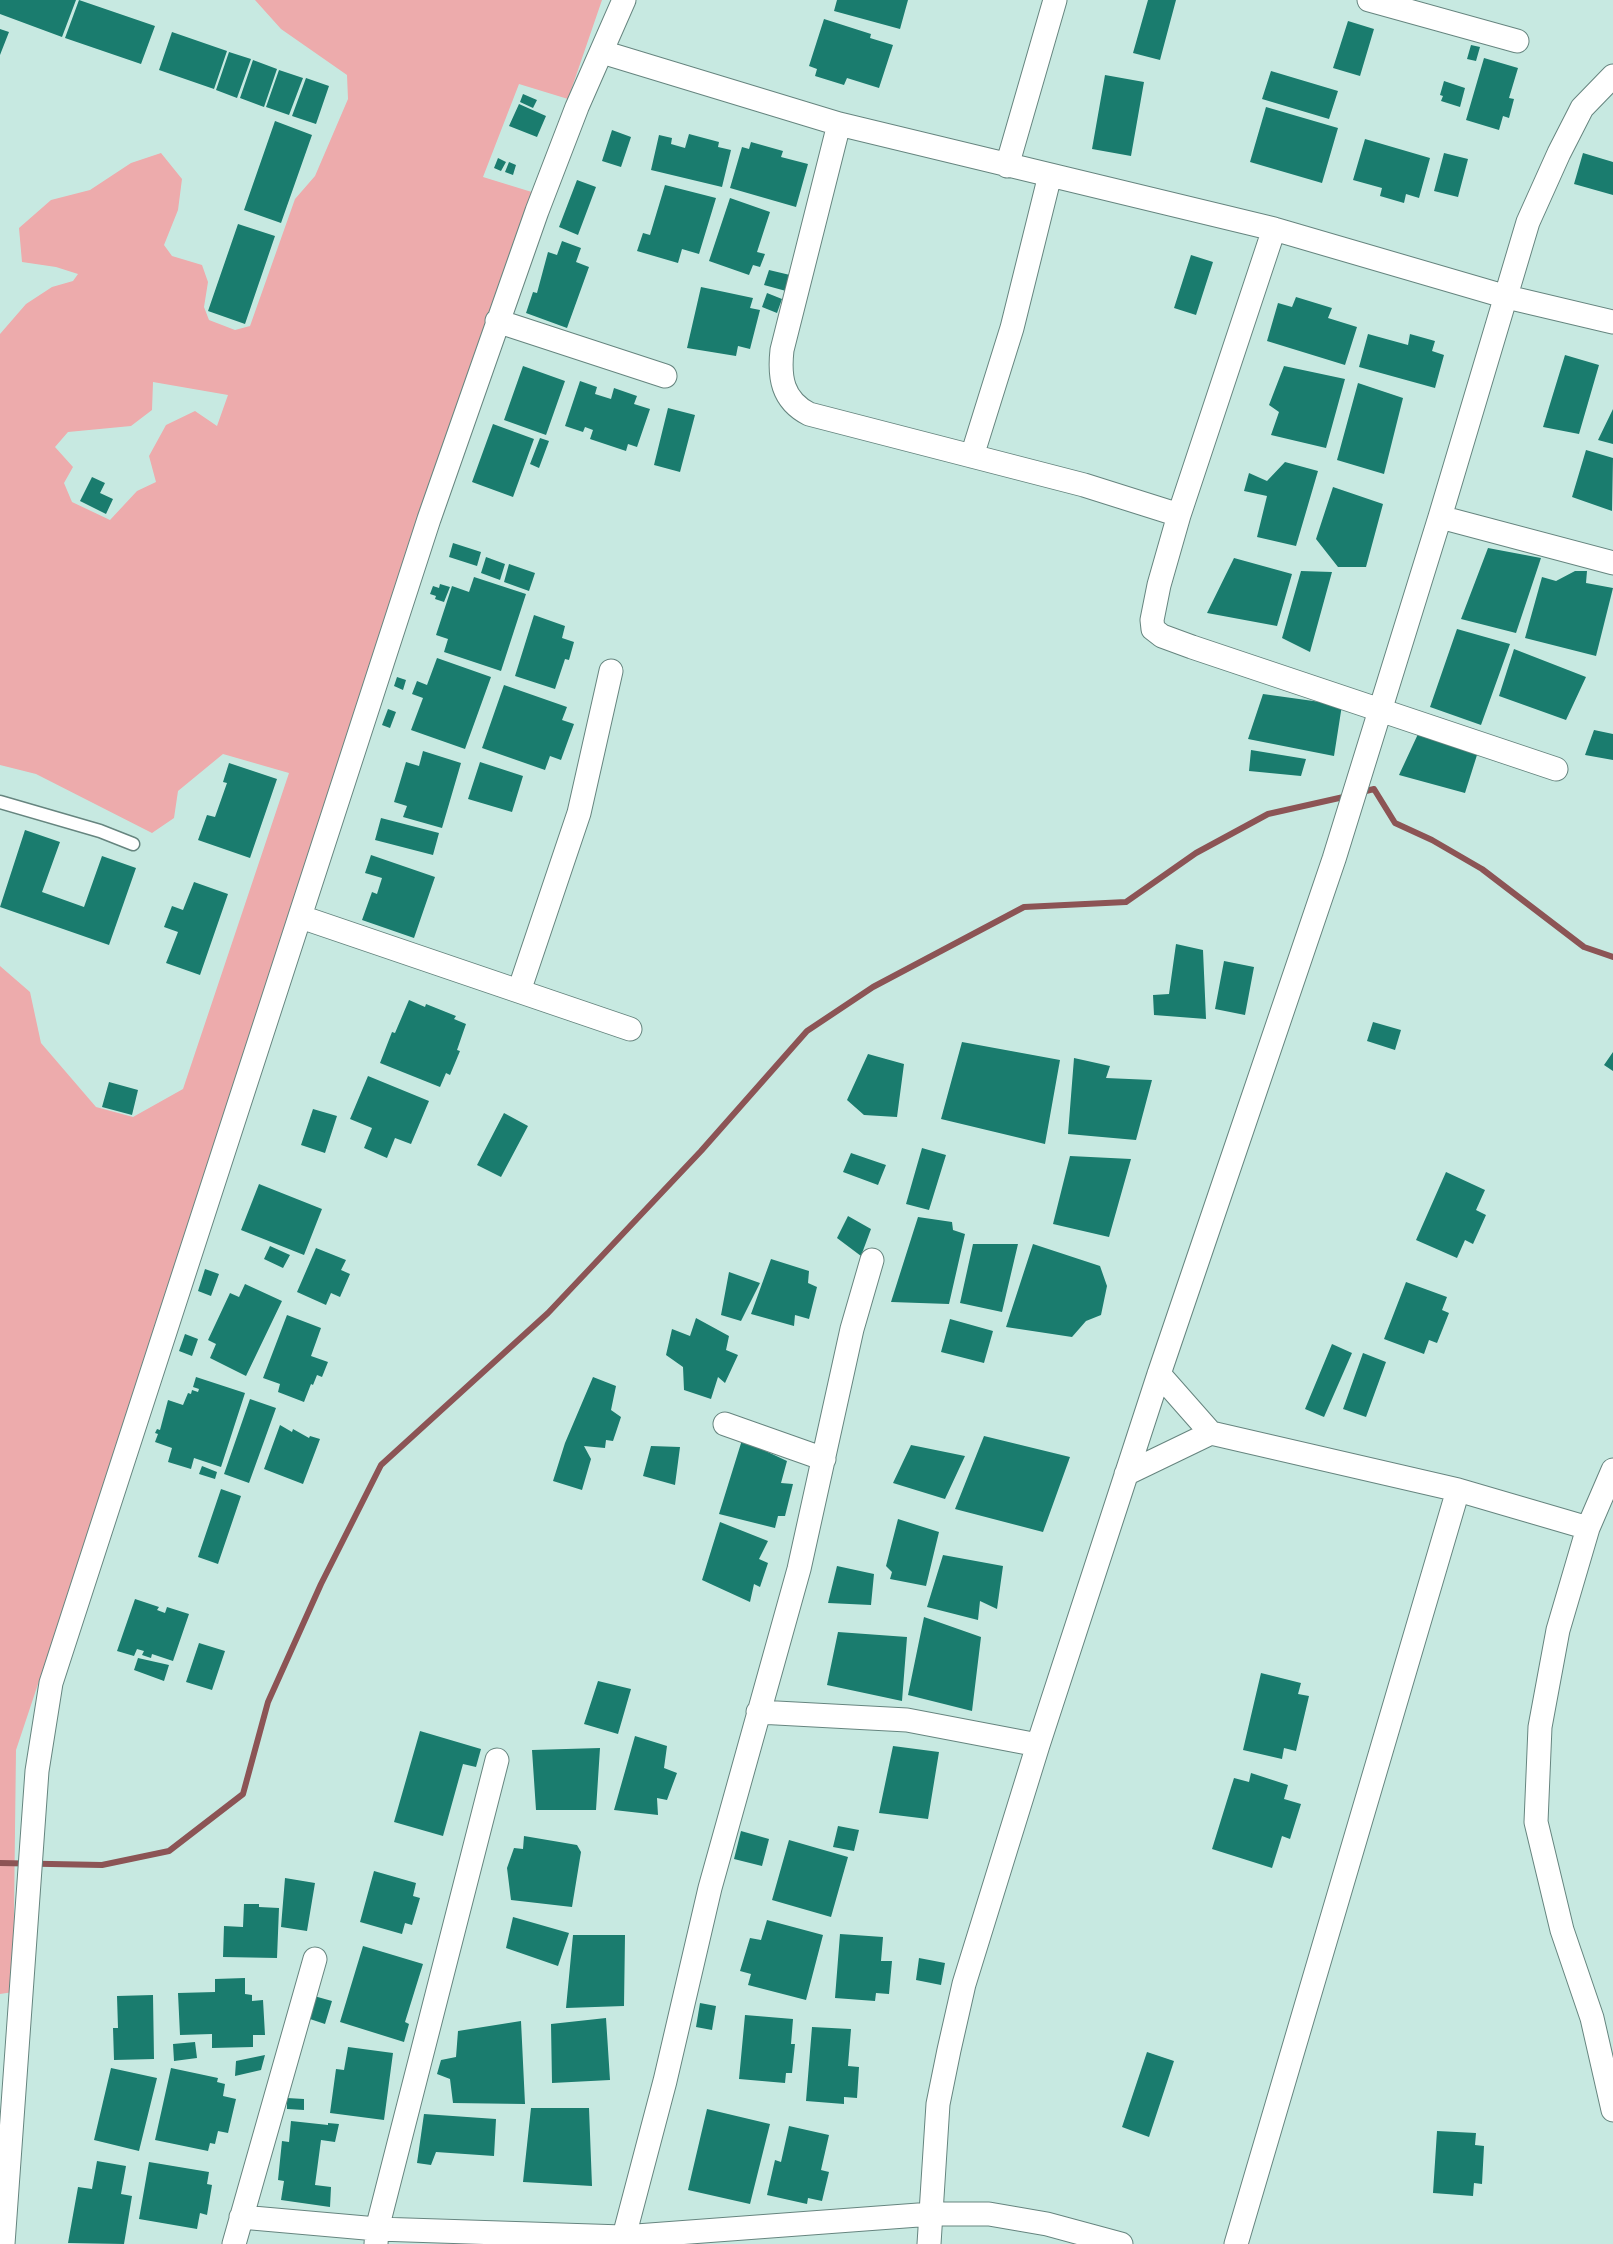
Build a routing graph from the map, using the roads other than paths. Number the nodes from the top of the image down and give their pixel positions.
1 (624, 0) edge
2 (1055, 0) edge
3 (1369, 0) edge
4 (1517, 41) dead end
5 (602, 52) junction
6 (1613, 76) edge
7 (839, 124) junction
8 (1007, 166) junction
9 (1050, 175) junction
10 (1274, 229) junction
11 (1507, 297) junction
12 (497, 321) junction
13 (1613, 322) edge
14 (665, 376) dead end
15 (972, 456) junction
16 (1179, 515) junction
17 (1440, 517) junction
18 (1613, 563) edge
19 (611, 671) dead end
20 (1379, 711) junction
21 (1556, 769) dead end
22 (0, 802) edge
23 (133, 844) dead end
24 (301, 917) junction
25 (519, 990) junction
26 (629, 1029) dead end
27 (872, 1260) dead end
28 (1159, 1374) junction
29 (725, 1424) dead end
30 (1211, 1433) junction
31 (824, 1459) junction
32 (1126, 1474) junction
33 (1611, 1480) edge
34 (1458, 1490) junction
35 (1588, 1528) junction
36 (758, 1712) junction
37 (1038, 1745) junction
38 (497, 1760) dead end
39 (316, 1959) dead end
40 (1613, 2110) edge
41 (932, 2214) junction
42 (241, 2217) junction
43 (376, 2237) edge
44 (622, 2241) edge
45 (3, 2244) edge
46 (234, 2244) edge
47 (929, 2244) edge
48 (1121, 2244) edge
49 (1236, 2244) edge

1 - 5 street
2 - 8 street
3 - 4 street
5 - 7 street
5 - 12 street
6 - 11 street
7 - 8 street
7 - 15 street
8 - 9 street
9 - 10 street
9 - 15 street
10 - 11 street
10 - 16 street
11 - 13 street
11 - 17 street
12 - 14 street
12 - 24 street
15 - 16 street
16 - 20 street
17 - 18 street
17 - 20 street
19 - 25 street
20 - 21 street
20 - 28 street
22 - 23 lane
24 - 25 street
24 - 45 street
25 - 26 street
27 - 31 street
28 - 30 street
28 - 32 street
29 - 31 street
30 - 32 street
30 - 34 street
31 - 36 street
32 - 37 street
33 - 35 street
34 - 35 street
34 - 49 street
35 - 40 street
36 - 37 street
36 - 44 street
37 - 41 street
38 - 43 street
39 - 42 street
41 - 44 street
41 - 47 street
41 - 48 street
42 - 43 street
42 - 46 street
43 - 44 street

